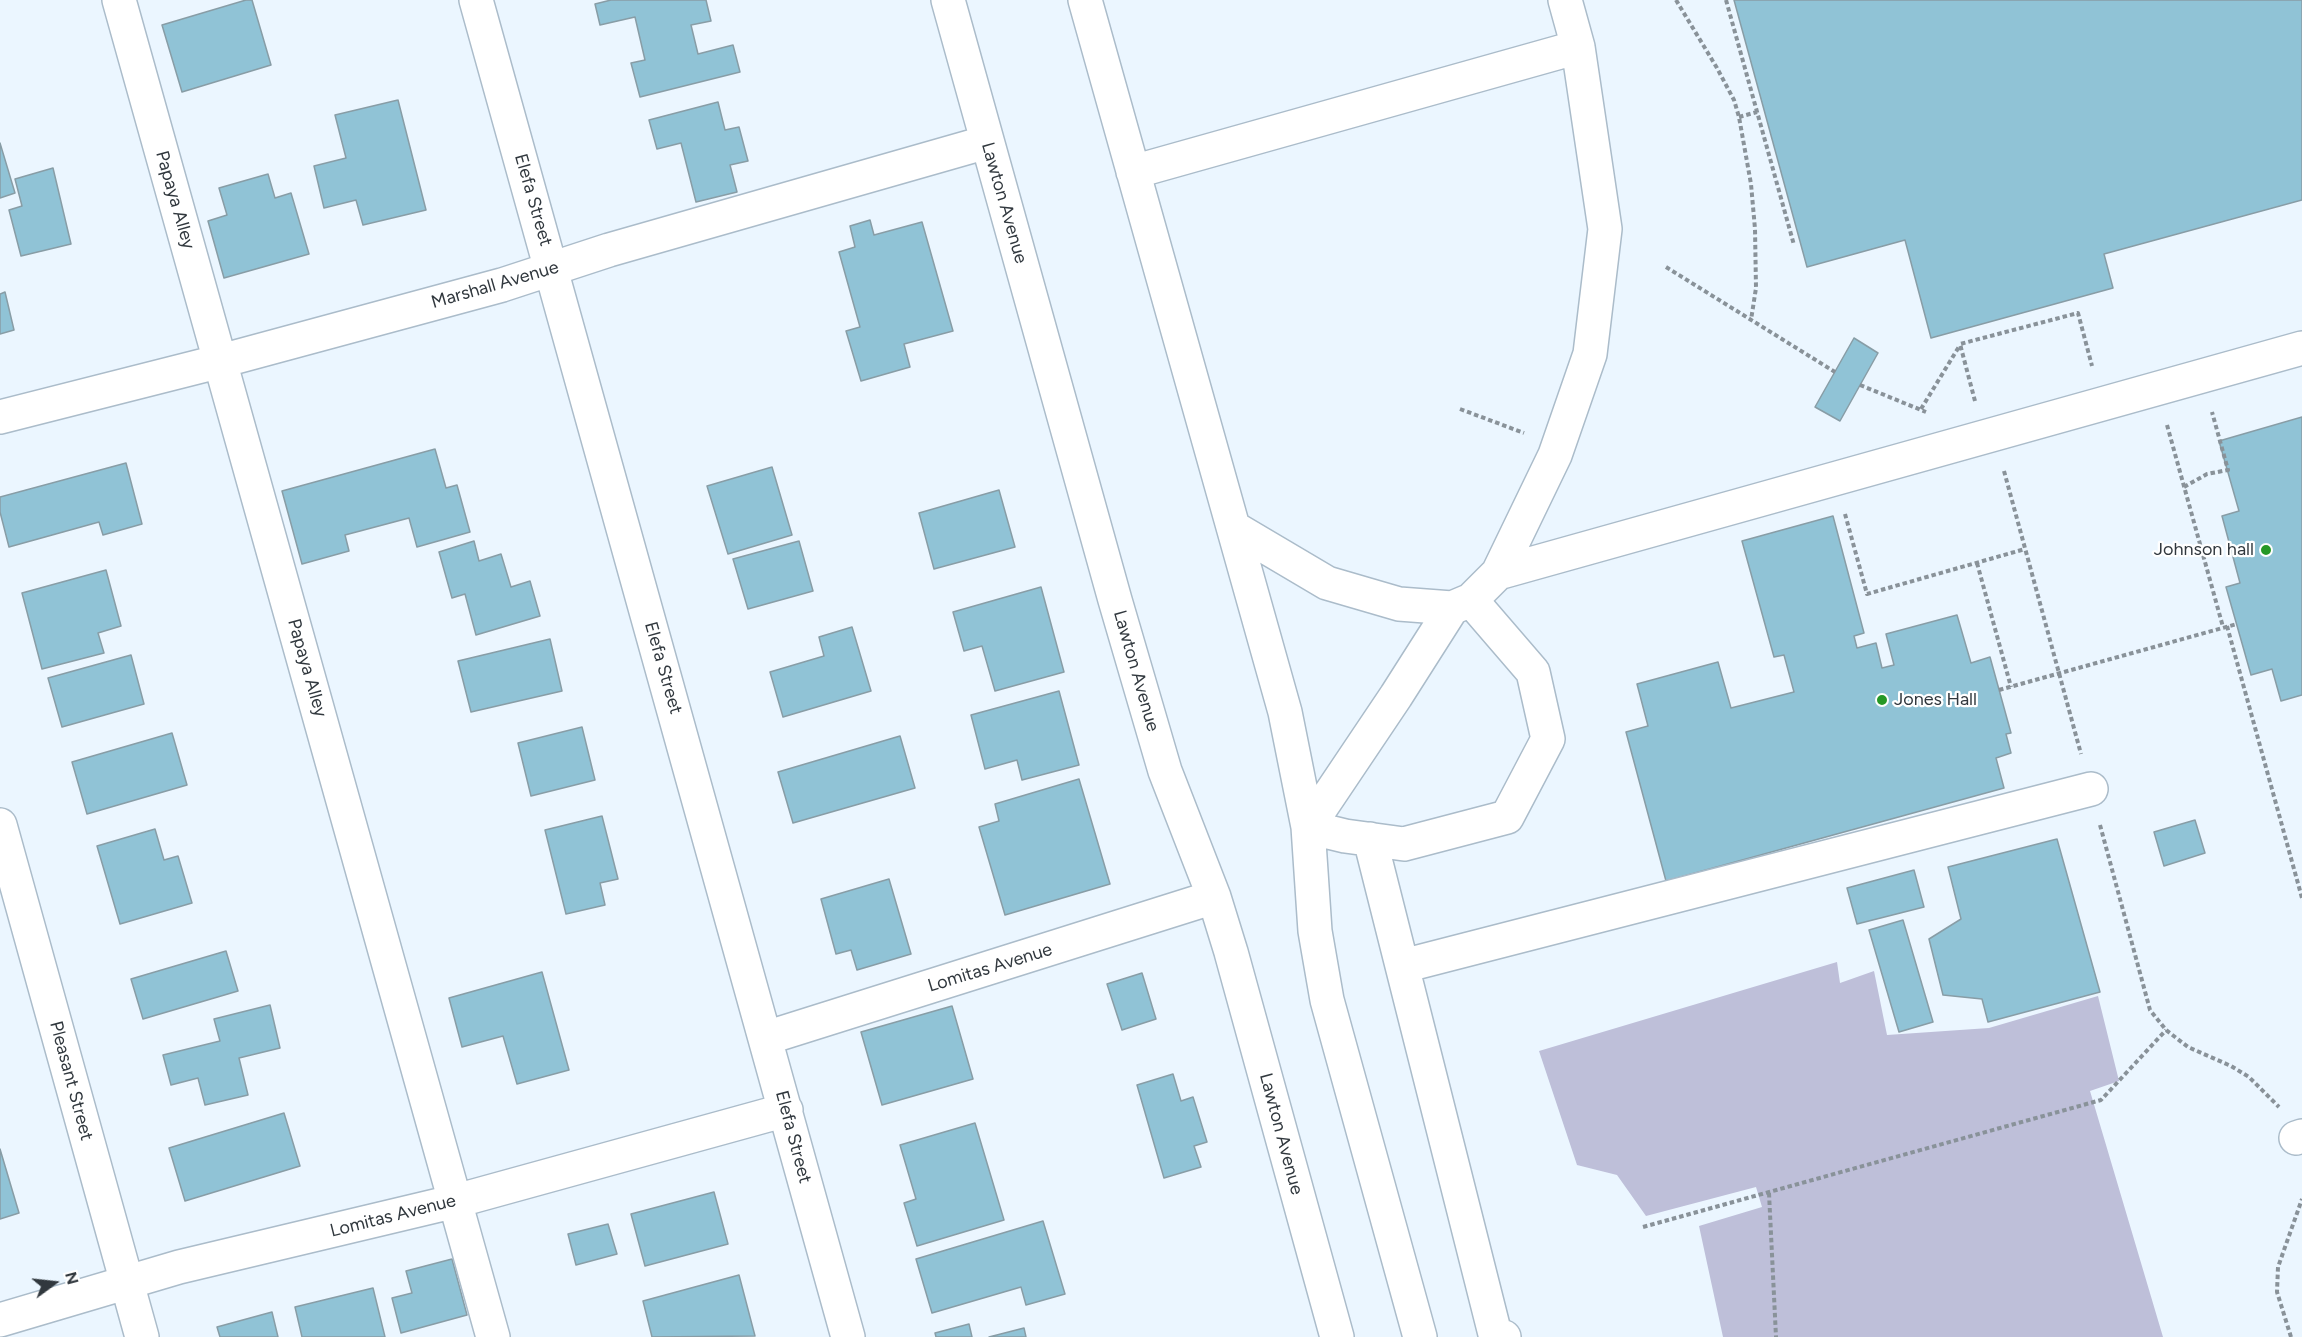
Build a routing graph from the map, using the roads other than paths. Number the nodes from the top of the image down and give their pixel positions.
1 (119, 0) edge
2 (477, 0) edge
3 (948, 0) edge
4 (1085, 0) edge
5 (1565, 0) edge
6 (1578, 47) junction
7 (987, 142) junction
8 (1133, 172) junction
9 (553, 270) junction
10 (2302, 348) edge
11 (221, 361) junction
12 (0, 417) edge
13 (1234, 528) junction
14 (1498, 573) junction
15 (1461, 604) junction
16 (2091, 789) dead end
17 (0, 825) edge
18 (1308, 827) junction
19 (1370, 839) junction
20 (1214, 897) junction
21 (1403, 966) junction
22 (766, 1038) junction
23 (786, 1110) junction
24 (456, 1201) junction
25 (126, 1282) junction
26 (0, 1320) edge
27 (142, 1337) edge
28 (493, 1337) edge
29 (848, 1337) edge
30 (1336, 1337) edge
31 (1420, 1337) edge
32 (1504, 1337) edge

1 - 11 street, Papaya Alley
2 - 9 street, Elefa Street
3 - 7 street, Lawton Avenue
4 - 8 street
5 - 6 street
6 - 8 street
6 - 14 street
7 - 9 street, Marshall Avenue
7 - 20 street, Lawton Avenue
8 - 13 street
9 - 11 street, Marshall Avenue
9 - 22 street, Elefa Street
10 - 14 street
11 - 12 street, Marshall Avenue
11 - 24 street, Papaya Alley
13 - 15 street
13 - 18 street
14 - 15 street
15 - 18 street
15 - 19 street
16 - 21 street
17 - 25 street, Pleasant Street
18 - 19 street
18 - 31 street
19 - 21 street
20 - 22 street, Lomitas Avenue
20 - 30 street, Lawton Avenue
21 - 32 street
22 - 23 street, Elefa Street
23 - 24 street, Lomitas Avenue
23 - 29 street, Elefa Street
24 - 25 street, Lomitas Avenue
24 - 28 street, Papaya Alley
25 - 26 street, Lomitas Avenue
25 - 27 street, Pleasant Street

